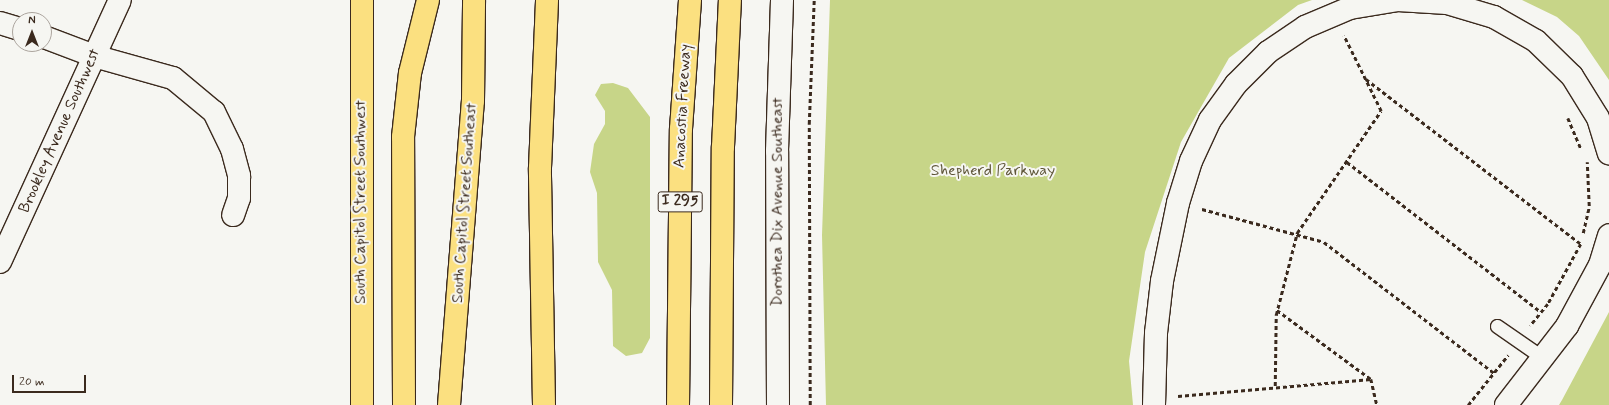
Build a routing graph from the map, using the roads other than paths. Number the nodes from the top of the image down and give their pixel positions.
1 (120, 0) edge
2 (362, 0) edge
3 (428, 0) edge
4 (474, 0) edge
5 (547, 0) edge
6 (690, 0) edge
7 (730, 0) edge
8 (782, 0) edge
9 (0, 23) edge
10 (12, 27) edge
11 (52, 40) edge
12 (94, 56) junction
13 (1609, 154) edge
14 (233, 215) dead end
15 (1609, 235) edge
16 (0, 262) edge
17 (1497, 326) dead end
18 (1543, 358) junction
19 (362, 405) edge
20 (404, 405) edge
21 (449, 405) edge
22 (544, 405) edge
23 (678, 405) edge
24 (721, 405) edge
25 (778, 405) edge
26 (1154, 405) edge
27 (1506, 405) edge

1 - 12 street, Brookley Avenue Southwest
2 - 19 main road, South Capitol Street Southwest
3 - 20 main road
4 - 21 main road, South Capitol Street Southeast
5 - 22 main road
6 - 23 main road, Anacostia Freeway / I 295
7 - 24 main road
8 - 25 street, Dorothea Dix Avenue Southeast
9 - 10 street
11 - 12 street
12 - 14 street
12 - 16 street, Brookley Avenue Southwest
13 - 26 street
15 - 18 street
17 - 18 lane
18 - 27 street

